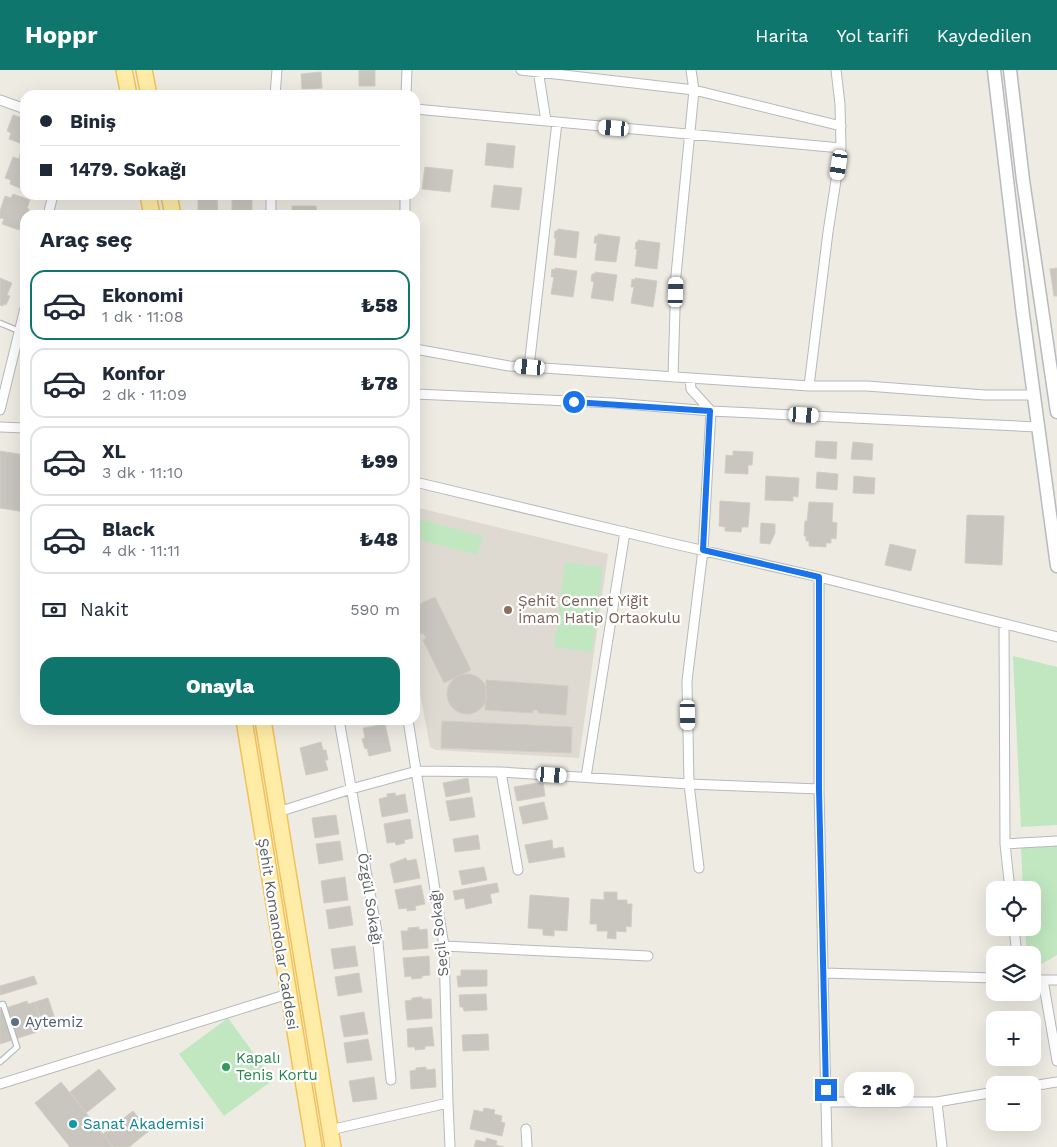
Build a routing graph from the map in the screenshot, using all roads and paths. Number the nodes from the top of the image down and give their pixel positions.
1 (124, 70) edge
2 (144, 70) edge
3 (277, 70) edge
4 (406, 70) edge
5 (521, 70) edge
6 (691, 70) edge
7 (836, 70) edge
8 (994, 70) edge
9 (1010, 70) edge
10 (538, 71) edge
11 (128, 90) edge
12 (148, 90) edge
13 (275, 90) edge
14 (404, 90) edge
15 (694, 90) junction
16 (0, 100) edge
17 (20, 107) edge
18 (420, 109) edge
19 (546, 121) junction
20 (557, 122) junction
21 (841, 126) junction
22 (689, 134) junction
23 (841, 148) junction
24 (0, 323) edge
25 (20, 327) edge
26 (19, 331) junction
27 (420, 350) edge
28 (530, 367) junction
29 (673, 377) junction
30 (690, 378) junction
31 (809, 386) junction
32 (420, 394) edge
33 (1034, 395) junction
34 (0, 410) edge
35 (710, 411) junction
36 (1057, 411) edge
37 (0, 427) edge
38 (1038, 427) junction
39 (20, 428) edge
40 (420, 483) edge
41 (625, 532) junction
42 (703, 550) junction
43 (1057, 566) edge
44 (819, 577) junction
45 (1004, 624) junction
46 (1057, 637) edge
47 (245, 725) edge
48 (264, 725) edge
49 (340, 725) edge
50 (409, 725) edge
51 (417, 771) junction
52 (501, 772) junction
53 (586, 777) junction
54 (689, 784) junction
55 (351, 789) junction
56 (819, 789) junction
57 (278, 812) junction
58 (1057, 841) edge
59 (1005, 844) junction
60 (699, 868) dead end
61 (518, 870) dead end
62 (1009, 881) edge
63 (444, 946) junction
64 (648, 956) dead end
65 (824, 973) junction
66 (986, 978) edge
67 (1043, 980) joint
68 (1057, 980) edge
69 (288, 994) junction
70 (0, 1005) edge
71 (1057, 1057) edge
72 (0, 1062) edge
73 (391, 1080) dead end
74 (1057, 1082) edge
75 (0, 1084) edge
76 (1041, 1085) edge
77 (986, 1094) edge
78 (827, 1102) junction
79 (937, 1102) junction
80 (448, 1103) junction
81 (526, 1129) dead end
82 (330, 1130) junction
83 (314, 1147) edge
84 (333, 1147) edge
85 (450, 1147) edge
86 (527, 1147) edge
87 (827, 1147) edge
88 (942, 1147) edge

1 - 11 main road
2 - 12 main road
3 - 13 street
4 - 14 street
5 - 10 street
6 - 15 street
7 - 21 street
8 - 33 street
9 - 36 street
10 - 15 street
10 - 19 street
15 - 21 street
15 - 22 street
16 - 17 street
18 - 19 street
19 - 20 street
20 - 22 street
20 - 28 street
21 - 23 street
22 - 23 street
22 - 29 street
23 - 31 street
24 - 26 lane
25 - 26 street
26 - 34 street
27 - 28 street
28 - 29 street
29 - 30 street
30 - 31 street
30 - 35 street
31 - 33 street
32 - 35 street
33 - 38 street
35 - 38 street
35 - 42 street
37 - 39 street
38 - 43 street
40 - 41 street
41 - 42 street
41 - 53 street
42 - 44 street
42 - 54 street
44 - 45 street
44 - 56 street
45 - 46 street
45 - 59 street
47 - 69 main road, Şehit Komandolar Caddesi
48 - 57 main road, Şehit Komandolar Caddesi
49 - 55 street, Özgül Sokağı
50 - 51 street, Seçil Sokağı
51 - 52 street
51 - 55 street
51 - 63 street, Seçil Sokağı
52 - 53 street
52 - 61 street
53 - 54 street
54 - 56 street
54 - 60 street
55 - 57 street
55 - 73 street, Özgül Sokağı
56 - 65 street
57 - 82 main road, Şehit Komandolar Caddesi
58 - 59 street
59 - 62 street
63 - 64 street
63 - 80 street, Seçil Sokağı
65 - 66 street
65 - 78 street
67 - 68 street
67 - 71 street
69 - 75 street
69 - 83 main road, Şehit Komandolar Caddesi
70 - 72 lane
74 - 76 street
77 - 79 street
78 - 79 street
78 - 87 street
79 - 88 street
80 - 82 street
80 - 85 street, Seçil Sokağı
81 - 86 street
82 - 84 main road, Şehit Komandolar Caddesi

